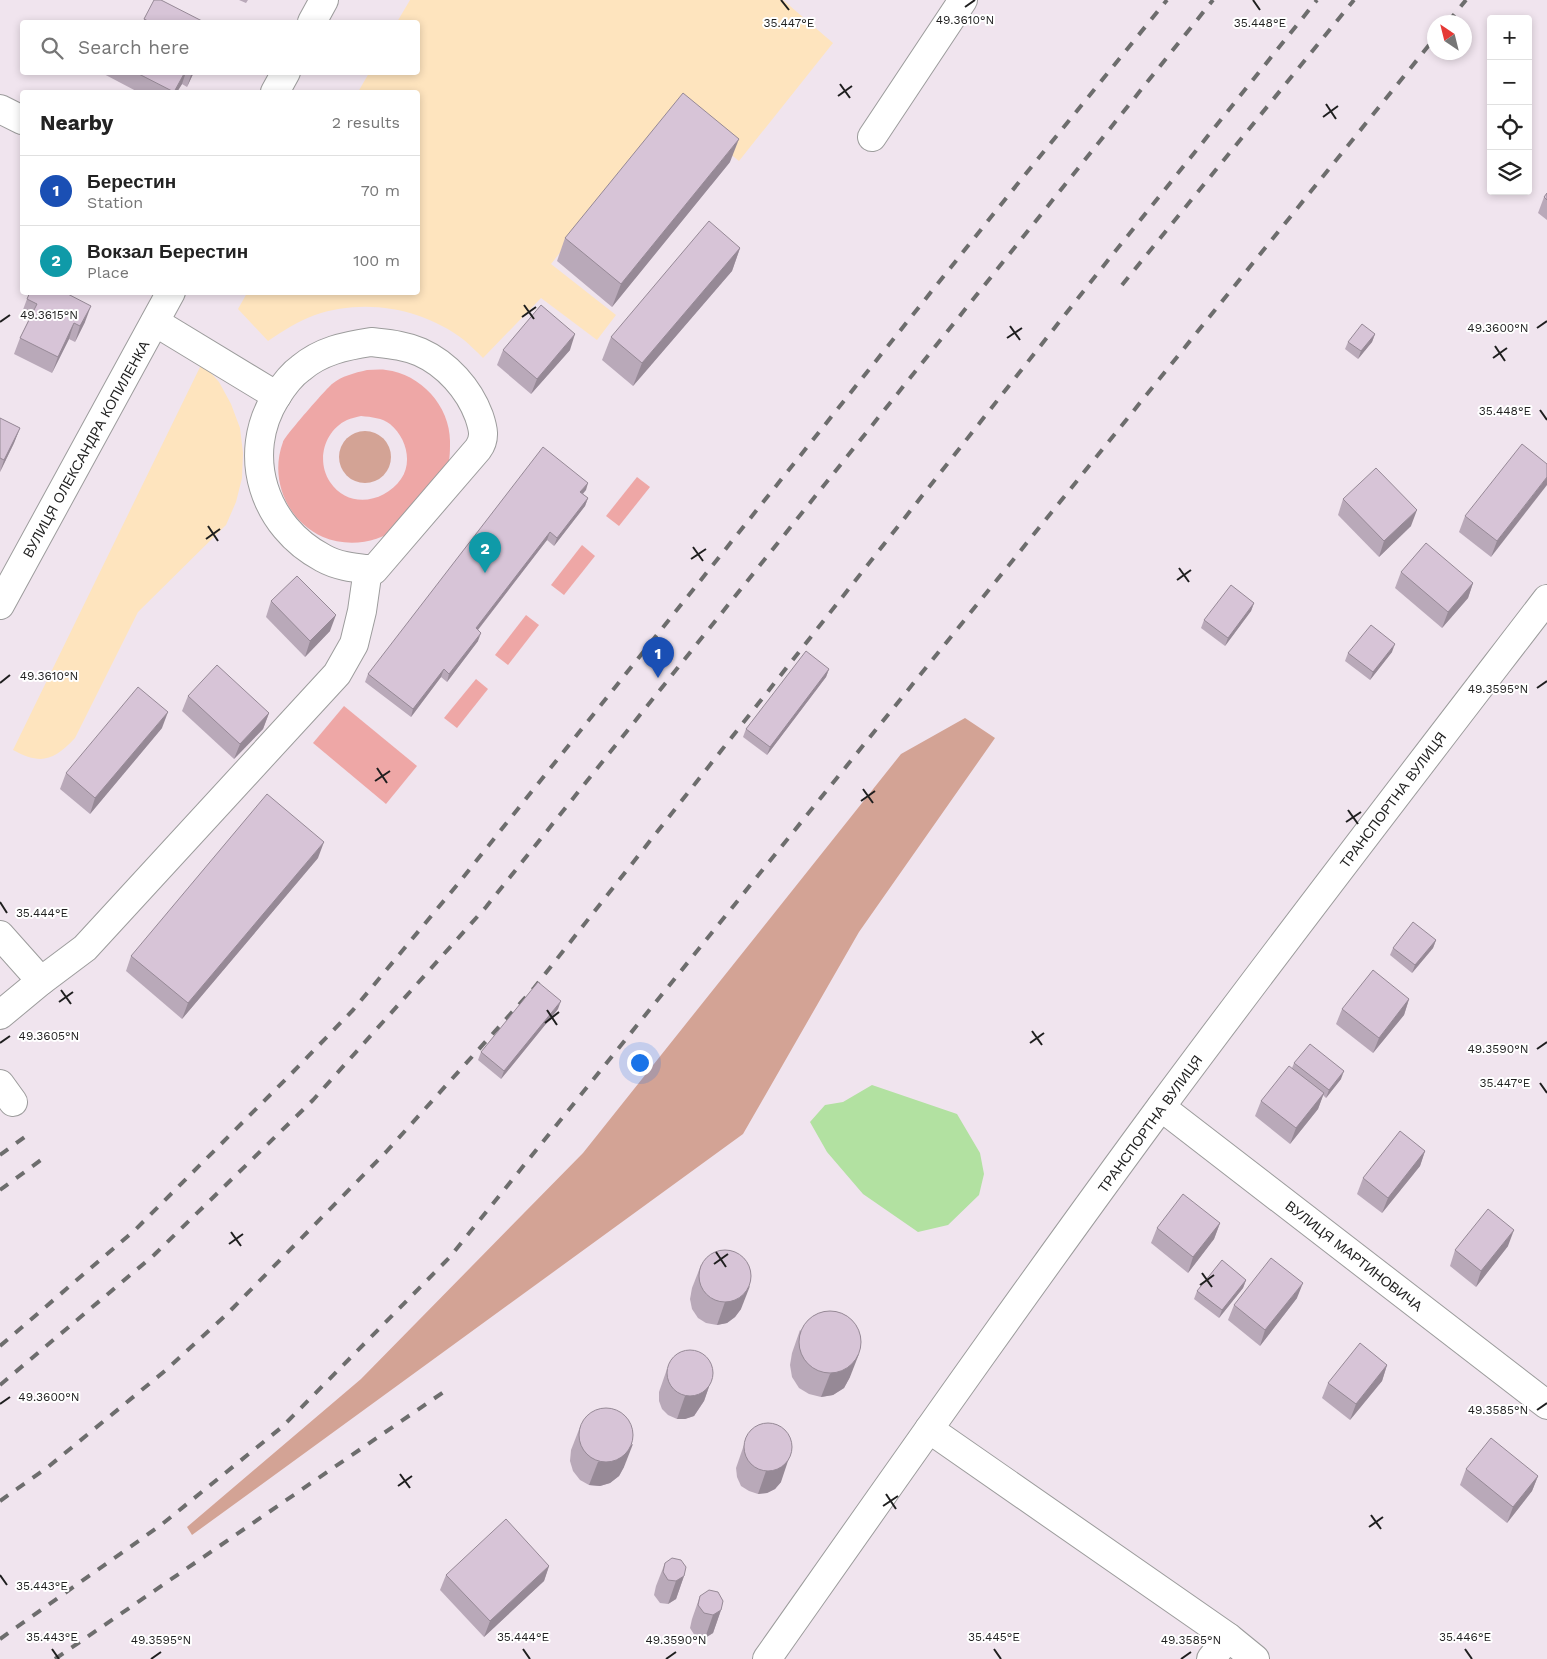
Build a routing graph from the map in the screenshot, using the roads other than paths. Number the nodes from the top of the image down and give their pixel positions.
1 (324, 0) edge
2 (963, 0) edge
3 (313, 20) edge
4 (284, 75) edge
5 (277, 90) edge
6 (0, 109) edge
7 (20, 119) edge
8 (872, 137) dead end
9 (169, 295) edge
10 (155, 322) junction
11 (277, 396) junction
12 (368, 569) junction
13 (1547, 599) edge
14 (0, 604) edge
15 (0, 935) edge
16 (42, 981) junction
17 (0, 1014) edge
18 (1161, 1107) junction
19 (1547, 1405) edge
20 (929, 1429) junction
21 (1228, 1637) junction
22 (768, 1659) edge
23 (1211, 1659) edge
24 (1255, 1659) edge

1 - 3 street
2 - 8 street
4 - 5 street
6 - 7 street
9 - 10 street, ВУЛИЦЯ ОЛЕКСАНДРА КОПИЛЕНКА
10 - 11 street
10 - 14 street, ВУЛИЦЯ ОЛЕКСАНДРА КОПИЛЕНКА
11 - 12 street
11 - 12 street
12 - 16 street
13 - 18 street, ТРАНСПОРТНА ВУЛИЦЯ
15 - 16 street
16 - 17 street
18 - 19 street, ВУЛИЦЯ МАРТИНОВИЧА
18 - 20 street, ТРАНСПОРТНА ВУЛИЦЯ
20 - 21 street
20 - 22 street, ТРАНСПОРТНА ВУЛИЦЯ
21 - 23 street
21 - 24 street

